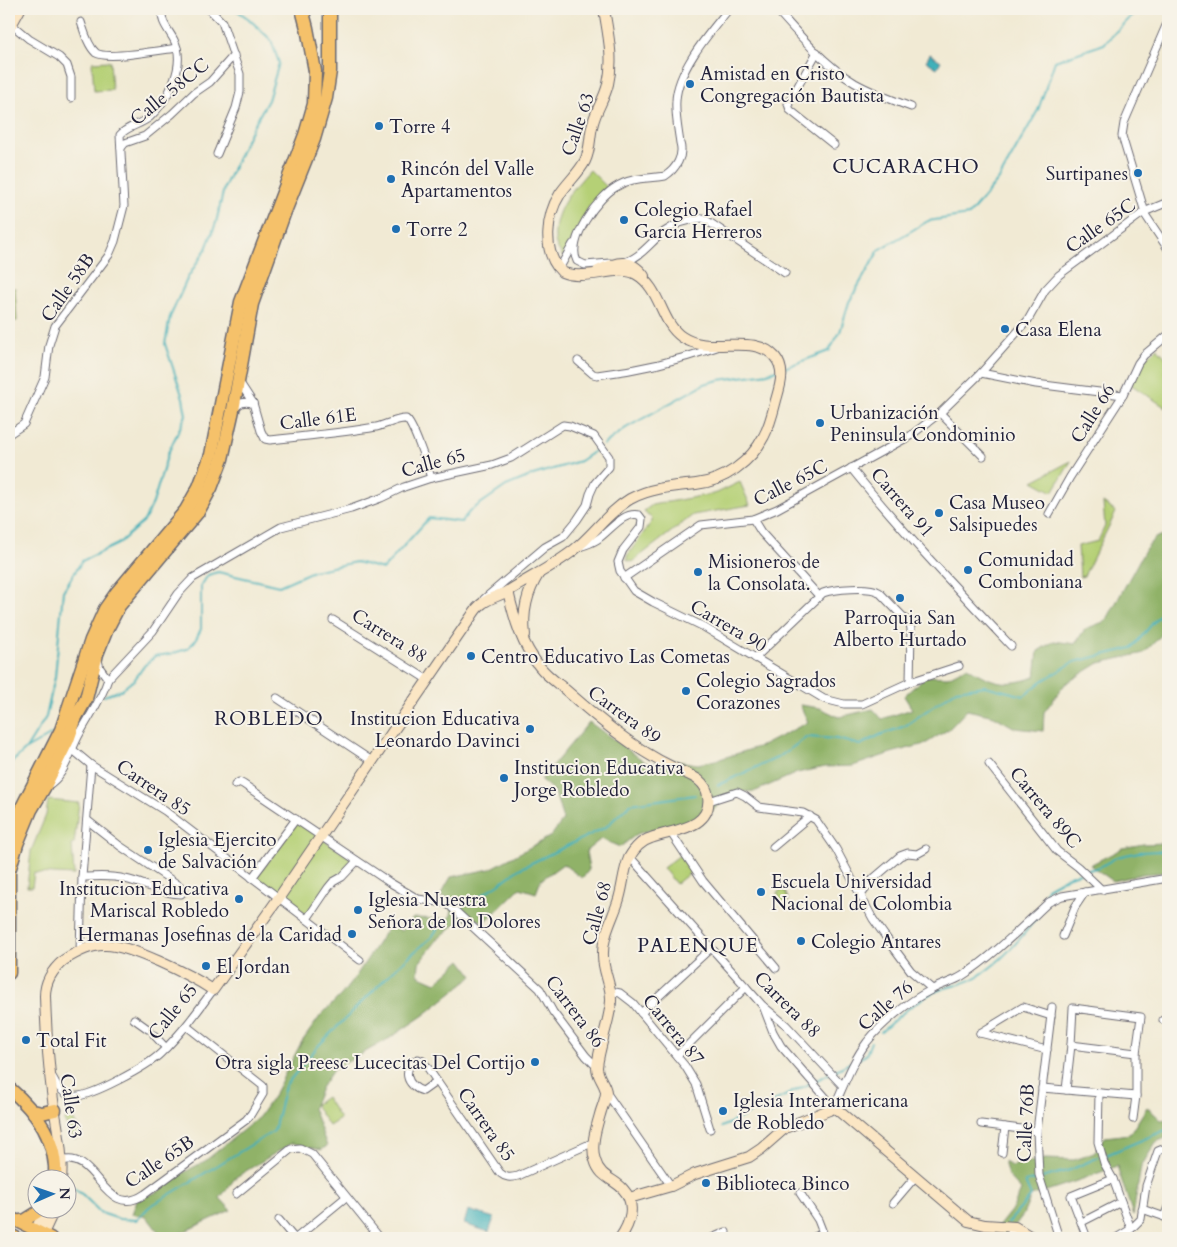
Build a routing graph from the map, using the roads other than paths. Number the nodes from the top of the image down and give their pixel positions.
1 (20, 9) edge
2 (162, 9) edge
3 (209, 9) edge
4 (302, 9) edge
5 (330, 9) edge
6 (604, 9) edge
7 (729, 9) edge
8 (776, 9) edge
9 (1168, 20) edge
10 (81, 22) dead end
11 (10, 27) edge
12 (177, 48) junction
13 (817, 52) junction
14 (234, 55) junction
15 (71, 98) dead end
16 (911, 107) dead end
17 (834, 145) dead end
18 (121, 148) junction
19 (217, 154) dead end
20 (1168, 202) edge
21 (1144, 212) junction
22 (581, 230) junction
23 (1168, 249) edge
24 (638, 255) junction
25 (618, 263) junction
26 (559, 269) junction
27 (785, 273) dead end
28 (591, 275) junction
29 (644, 277) junction
30 (650, 288) junction
31 (1168, 335) edge
32 (719, 346) junction
33 (578, 361) dead end
34 (981, 373) junction
35 (238, 380) junction
36 (1123, 395) junction
37 (253, 403) junction
38 (233, 410) junction
39 (940, 413) junction
40 (9, 434) edge
41 (983, 456) dead end
42 (851, 468) junction
43 (431, 478) junction
44 (1049, 514) dead end
45 (753, 519) junction
46 (576, 548) junction
47 (540, 571) junction
48 (624, 578) junction
49 (508, 591) junction
50 (820, 596) junction
51 (482, 604) junction
52 (333, 620) dead end
53 (1011, 646) dead end
54 (527, 648) junction
55 (97, 654) junction
56 (755, 658) junction
57 (959, 666) dead end
58 (108, 679) junction
59 (428, 680) junction
60 (910, 682) junction
61 (277, 698) dead end
62 (92, 700) junction
63 (78, 715) junction
64 (73, 750) junction
65 (372, 761) junction
66 (989, 764) dead end
67 (91, 765) junction
68 (237, 784) dead end
69 (44, 788) junction
70 (708, 797) junction
71 (810, 816) junction
72 (296, 819) junction
73 (87, 820) junction
74 (9, 833) edge
75 (671, 833) junction
76 (321, 836) junction
77 (773, 847) dead end
78 (926, 849) dead end
79 (630, 857) junction
80 (357, 861) junction
81 (82, 877) junction
82 (252, 878) junction
83 (1168, 878) edge
84 (1102, 890) junction
85 (1085, 892) junction
86 (861, 895) junction
87 (278, 899) junction
88 (307, 919) junction
89 (1063, 936) dead end
90 (711, 948) junction
91 (80, 952) junction
92 (360, 960) dead end
93 (776, 968) dead end
94 (9, 971) edge
95 (746, 987) junction
96 (932, 989) junction
97 (213, 990) junction
98 (610, 991) junction
99 (763, 1006) junction
100 (1052, 1007) dead end
101 (641, 1013) junction
102 (1051, 1016) junction
103 (134, 1019) dead end
104 (185, 1027) junction
105 (148, 1029) dead end
106 (154, 1034) dead end
107 (1071, 1045) junction
108 (166, 1048) junction
109 (1046, 1050) junction
110 (1136, 1053) junction
111 (677, 1056) junction
112 (49, 1064) junction
113 (597, 1067) junction
114 (438, 1082) junction
115 (842, 1085) junction
116 (9, 1088) edge
117 (1042, 1088) junction
118 (1066, 1090) junction
119 (606, 1091) junction
120 (1099, 1093) junction
121 (1136, 1096) junction
122 (834, 1106) junction
123 (55, 1110) junction
124 (33, 1112) junction
125 (1133, 1119) dead end
126 (981, 1124) dead end
127 (1005, 1127) junction
128 (710, 1129) dead end
129 (1037, 1131) junction
130 (594, 1142) junction
131 (1168, 1147) edge
132 (1002, 1153) dead end
133 (62, 1161) junction
134 (55, 1170) edge
135 (62, 1170) edge
136 (916, 1176) junction
137 (1113, 1179) junction
138 (671, 1186) junction
139 (800, 1193) dead end
140 (236, 1194) dead end
141 (346, 1197) junction
142 (628, 1198) junction
143 (1121, 1202) junction
144 (893, 1203) dead end
145 (1168, 1207) edge
146 (1142, 1209) junction
147 (1166, 1217) edge
148 (28, 1218) edge
149 (12, 1219) edge
150 (43, 1220) edge
151 (49, 1220) edge
152 (279, 1220) dead end
153 (1082, 1222) junction
154 (1008, 1227) junction
155 (1131, 1229) junction
156 (726, 1232) dead end
157 (9, 1234) edge
158 (378, 1235) edge
159 (41, 1236) edge
160 (824, 1236) edge
161 (17, 1238) edge
162 (295, 1238) edge
163 (368, 1238) edge
164 (620, 1238) edge
165 (712, 1238) edge
166 (812, 1238) edge
167 (1008, 1238) edge
168 (1034, 1238) edge
169 (1059, 1238) edge
170 (1087, 1238) edge
171 (1116, 1238) edge

1 - 11 main road
2 - 12 street
3 - 14 street
4 - 63 highway
5 - 35 highway
6 - 26 main road, Calle 63
7 - 22 street
8 - 13 street
9 - 21 street
10 - 12 street
11 - 15 street
12 - 18 street
13 - 16 street
13 - 17 street
14 - 18 street, Calle 58CC
14 - 19 street
18 - 40 street, Calle 58B
20 - 21 street, Calle 65C
21 - 23 street
21 - 34 street, Calle 65C
22 - 25 street
22 - 26 street
24 - 25 street
24 - 27 street
24 - 29 street
25 - 28 main road
25 - 29 main road
26 - 28 main road
28 - 30 main road
29 - 30 main road
30 - 32 main road
31 - 36 street, Calle 66
32 - 33 street
32 - 46 main road, Calle 65
34 - 36 street
34 - 39 street, Calle 65C
35 - 37 street
35 - 38 highway
36 - 44 street, Calle 66
37 - 38 street, Calle 61E
37 - 43 street, Calle 61E
38 - 55 highway
39 - 41 street
39 - 42 street, Calle 65C
42 - 45 street, Calle 65C
42 - 53 street, Carrera 91
43 - 51 street, Calle 65
43 - 58 street, Calle 65
45 - 48 street, Calle 65C
45 - 50 street
46 - 47 main road, Calle 65
46 - 48 street
47 - 49 main road, Calle 65
47 - 54 main road, Carrera 89
48 - 56 street, Carrera 90
49 - 51 main road, Calle 65
49 - 54 main road, Carrera 89
50 - 56 street
50 - 60 street
51 - 59 main road, Calle 65
52 - 59 street, Carrera 88
54 - 70 main road, Carrera 89
55 - 58 street
55 - 62 highway
56 - 60 street, Carrera 90
57 - 60 street, Carrera 90
58 - 62 street, Calle 65
59 - 65 main road, Calle 65
61 - 65 street
62 - 63 highway
63 - 64 street
63 - 69 highway
63 - 74 highway
64 - 67 street, Carrera 85
64 - 69 street
65 - 76 main road, Calle 65
66 - 84 street, Carrera 89C
67 - 73 street
67 - 82 street, Carrera 85
68 - 72 street, Carrera 86
69 - 94 highway
70 - 71 street
70 - 75 main road
71 - 77 street
71 - 86 street
72 - 76 street, Carrera 86
72 - 82 street
73 - 81 street
73 - 81 street
75 - 79 main road
75 - 93 street
76 - 80 street, Carrera 86
76 - 87 main road, Calle 65
78 - 86 street
79 - 90 street, Carrera 88
79 - 98 main road, Calle 68
80 - 88 street
80 - 113 street, Carrera 86
81 - 91 street
82 - 87 street, Carrera 85
83 - 84 street, Calle 76
84 - 85 street, Calle 76
85 - 89 street
85 - 96 street, Calle 76
86 - 96 street
87 - 88 street, Carrera 85
87 - 97 main road, Calle 65
88 - 92 street, Carrera 85
90 - 95 street, Carrera 88
90 - 101 street
91 - 97 main road
91 - 112 main road, Calle 63
95 - 99 street, Carrera 88
95 - 111 street
96 - 115 street, Calle 76
97 - 104 street, Calle 65
98 - 101 street, Carrera 87
98 - 113 main road, Calle 68
99 - 115 street, Carrera 88
99 - 122 street
100 - 102 street, Calle 76B
101 - 111 street, Carrera 87
102 - 109 street, Calle 76B
102 - 109 street
103 - 105 street
104 - 108 street, Calle 65
104 - 133 street, Calle 65B
106 - 108 street
107 - 110 street
107 - 110 street
107 - 118 street
108 - 112 street, Calle 65
109 - 117 street, Calle 76B
110 - 121 street
111 - 128 street, Carrera 87
112 - 123 main road, Calle 63
113 - 119 main road, Carrera 86
114 - 114 street, Carrera 85
114 - 130 street, Carrera 85
115 - 122 street, Calle 76
116 - 124 highway
117 - 118 street
117 - 129 street, Calle 76B
118 - 120 street
119 - 130 main road
119 - 138 street, Carrera 86
120 - 121 street
120 - 137 street
121 - 125 street
122 - 136 main road
122 - 138 main road
123 - 124 highway
123 - 133 main road, Calle 63
124 - 134 highway
126 - 127 street
127 - 129 street
127 - 132 street
129 - 169 street, Calle 76B
130 - 142 main road
131 - 146 street
133 - 135 main road, Calle 63
136 - 144 street
136 - 154 main road
137 - 143 street
137 - 153 street
138 - 142 main road
139 - 160 street
140 - 141 street
141 - 158 street
141 - 162 street
142 - 164 main road
143 - 153 street
143 - 155 street
145 - 147 street
146 - 147 street
146 - 155 street
148 - 149 main road
149 - 159 main road
150 - 159 main road
151 - 159 main road
152 - 162 street
153 - 170 street
154 - 167 street
154 - 168 main road
155 - 171 street
156 - 165 street
157 - 161 main road
158 - 163 street
160 - 166 street

